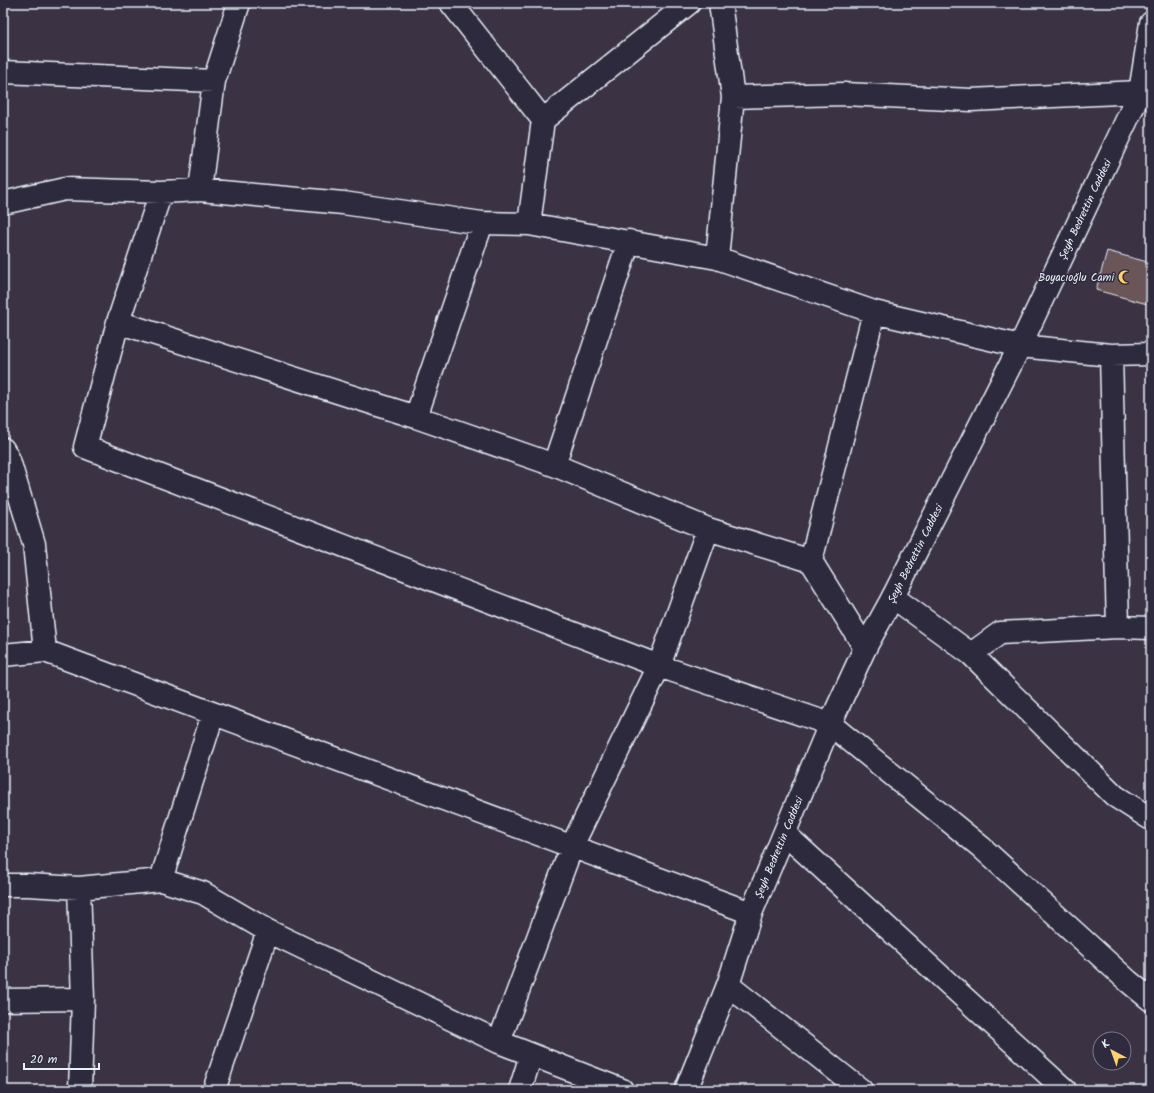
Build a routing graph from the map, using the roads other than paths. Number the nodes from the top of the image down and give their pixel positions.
1 (239, 3) edge
2 (451, 3) edge
3 (689, 3) edge
4 (720, 3) edge
5 (1151, 23) edge
6 (3, 72) edge
7 (214, 81) junction
8 (1145, 92) edge
9 (733, 97) junction
10 (543, 120) junction
11 (200, 190) junction
12 (161, 192) junction
13 (3, 203) edge
14 (482, 223) junction
15 (528, 224) junction
16 (629, 241) junction
17 (717, 258) junction
18 (874, 312) junction
19 (118, 322) junction
20 (1020, 346) junction
21 (1151, 354) edge
22 (1111, 355) junction
23 (416, 417) junction
24 (3, 449) edge
25 (554, 465) junction
26 (708, 529) junction
27 (811, 561) junction
28 (893, 597) junction
29 (1118, 626) junction
30 (1151, 628) edge
31 (865, 648) junction
32 (45, 652) junction
33 (971, 654) junction
34 (3, 655) edge
35 (659, 666) junction
36 (213, 714) junction
37 (830, 724) junction
38 (1151, 819) edge
39 (785, 834) junction
40 (572, 846) junction
41 (161, 880) junction
42 (3, 885) edge
43 (79, 888) junction
44 (751, 914) junction
45 (268, 931) junction
46 (728, 985) junction
47 (83, 999) junction
48 (3, 1000) edge
49 (1151, 1000) edge
50 (499, 1042) junction
51 (531, 1055) junction
52 (80, 1090) edge
53 (214, 1090) edge
54 (520, 1090) edge
55 (622, 1090) edge
56 (686, 1090) edge
57 (861, 1090) edge
58 (1065, 1090) edge

1 - 7 street
2 - 10 street
3 - 10 street
4 - 9 street
5 - 8 street, Şeyh Bedrettin Caddesi
6 - 7 street
7 - 11 street
8 - 9 street
8 - 20 street, Şeyh Bedrettin Caddesi
9 - 17 street
10 - 15 street
11 - 12 street
11 - 14 street
12 - 13 street
12 - 19 street
14 - 15 street
14 - 23 street
15 - 16 street
16 - 17 street
16 - 25 street
17 - 18 street
18 - 20 street
18 - 27 street
19 - 23 street
19 - 35 street
20 - 22 street
20 - 28 street, Şeyh Bedrettin Caddesi
21 - 22 street
22 - 29 street
23 - 25 street
24 - 32 street
25 - 26 street
26 - 27 street
26 - 35 street
27 - 31 street
28 - 31 street, Şeyh Bedrettin Caddesi
28 - 33 street
29 - 30 street
29 - 33 street
31 - 37 street, Şeyh Bedrettin Caddesi
32 - 34 street
32 - 36 street
33 - 38 street
35 - 37 street
35 - 40 street
36 - 40 street
36 - 41 street
37 - 39 street, Şeyh Bedrettin Caddesi
37 - 49 street
39 - 44 street, Şeyh Bedrettin Caddesi
39 - 58 street
40 - 44 street
40 - 50 street
41 - 43 street
41 - 45 street
42 - 43 street
43 - 47 street
44 - 46 street, Şeyh Bedrettin Caddesi
45 - 50 street
45 - 53 street
46 - 56 street, Şeyh Bedrettin Caddesi
46 - 57 street
47 - 48 street
47 - 52 street
50 - 51 street
51 - 54 street
51 - 55 street

